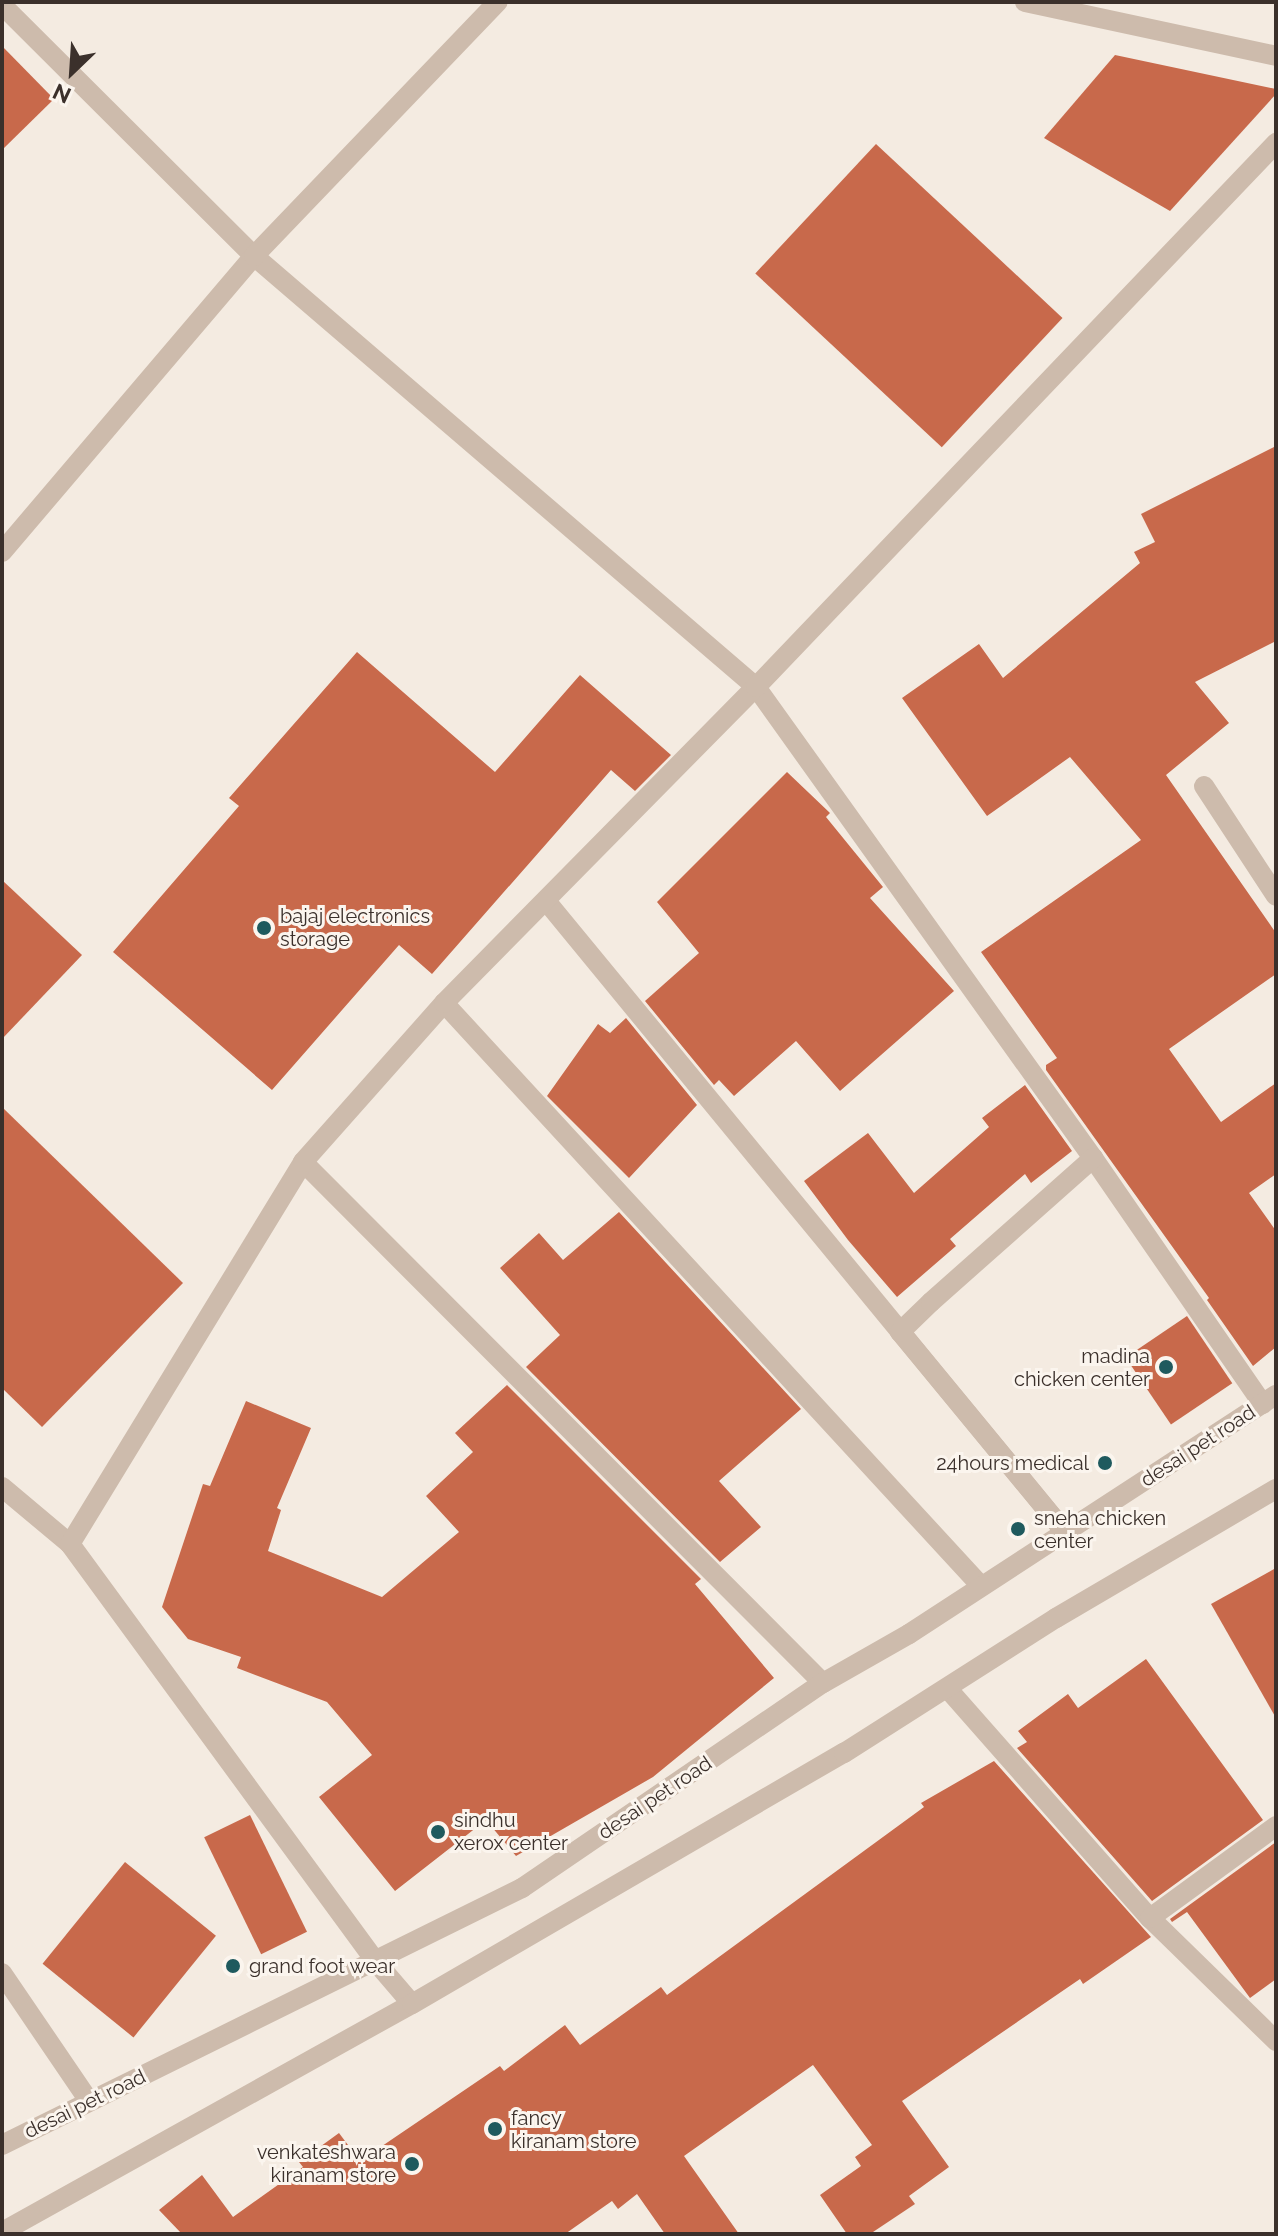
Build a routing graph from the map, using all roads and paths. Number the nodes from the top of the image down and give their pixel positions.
1 (498, 2) edge
2 (1025, 2) edge
3 (2, 5) edge
4 (1276, 56) edge
5 (1276, 143) edge
6 (254, 256) junction
7 (2, 552) edge
8 (756, 687) junction
9 (1204, 786) dead end
10 (1276, 896) edge
11 (547, 902) junction
12 (444, 1003) junction
13 (1093, 1158) junction
14 (303, 1162) junction
15 (1269, 1400) edge
16 (2, 1487) edge
17 (1276, 1489) edge
18 (1065, 1532) junction
19 (70, 1544) junction
20 (981, 1586) junction
21 (823, 1683) junction
22 (947, 1688) junction
23 (1276, 1826) edge
24 (1150, 1918) junction
25 (376, 1962) junction
26 (2, 1973) edge
27 (412, 2004) junction
28 (1276, 2041) edge
29 (89, 2101) junction
30 (2, 2145) edge
31 (2, 2233) edge

1 - 6 street
2 - 4 street
3 - 6 street
5 - 8 street
6 - 7 street
6 - 8 street
8 - 11 street
8 - 13 street
9 - 10 street
11 - 12 street
11 - 18 street
12 - 14 street
12 - 20 street
13 - 15 street
13 - 18 street
14 - 19 street
14 - 21 street
15 - 18 street, desai pet road
16 - 19 street
17 - 22 street
18 - 20 street, desai pet road
19 - 25 street
20 - 21 street, desai pet road
21 - 25 street, desai pet road
22 - 24 street
22 - 27 street
23 - 24 street
24 - 28 street
25 - 27 street
25 - 29 street, desai pet road
26 - 29 street
27 - 31 street
29 - 30 street, desai pet road

